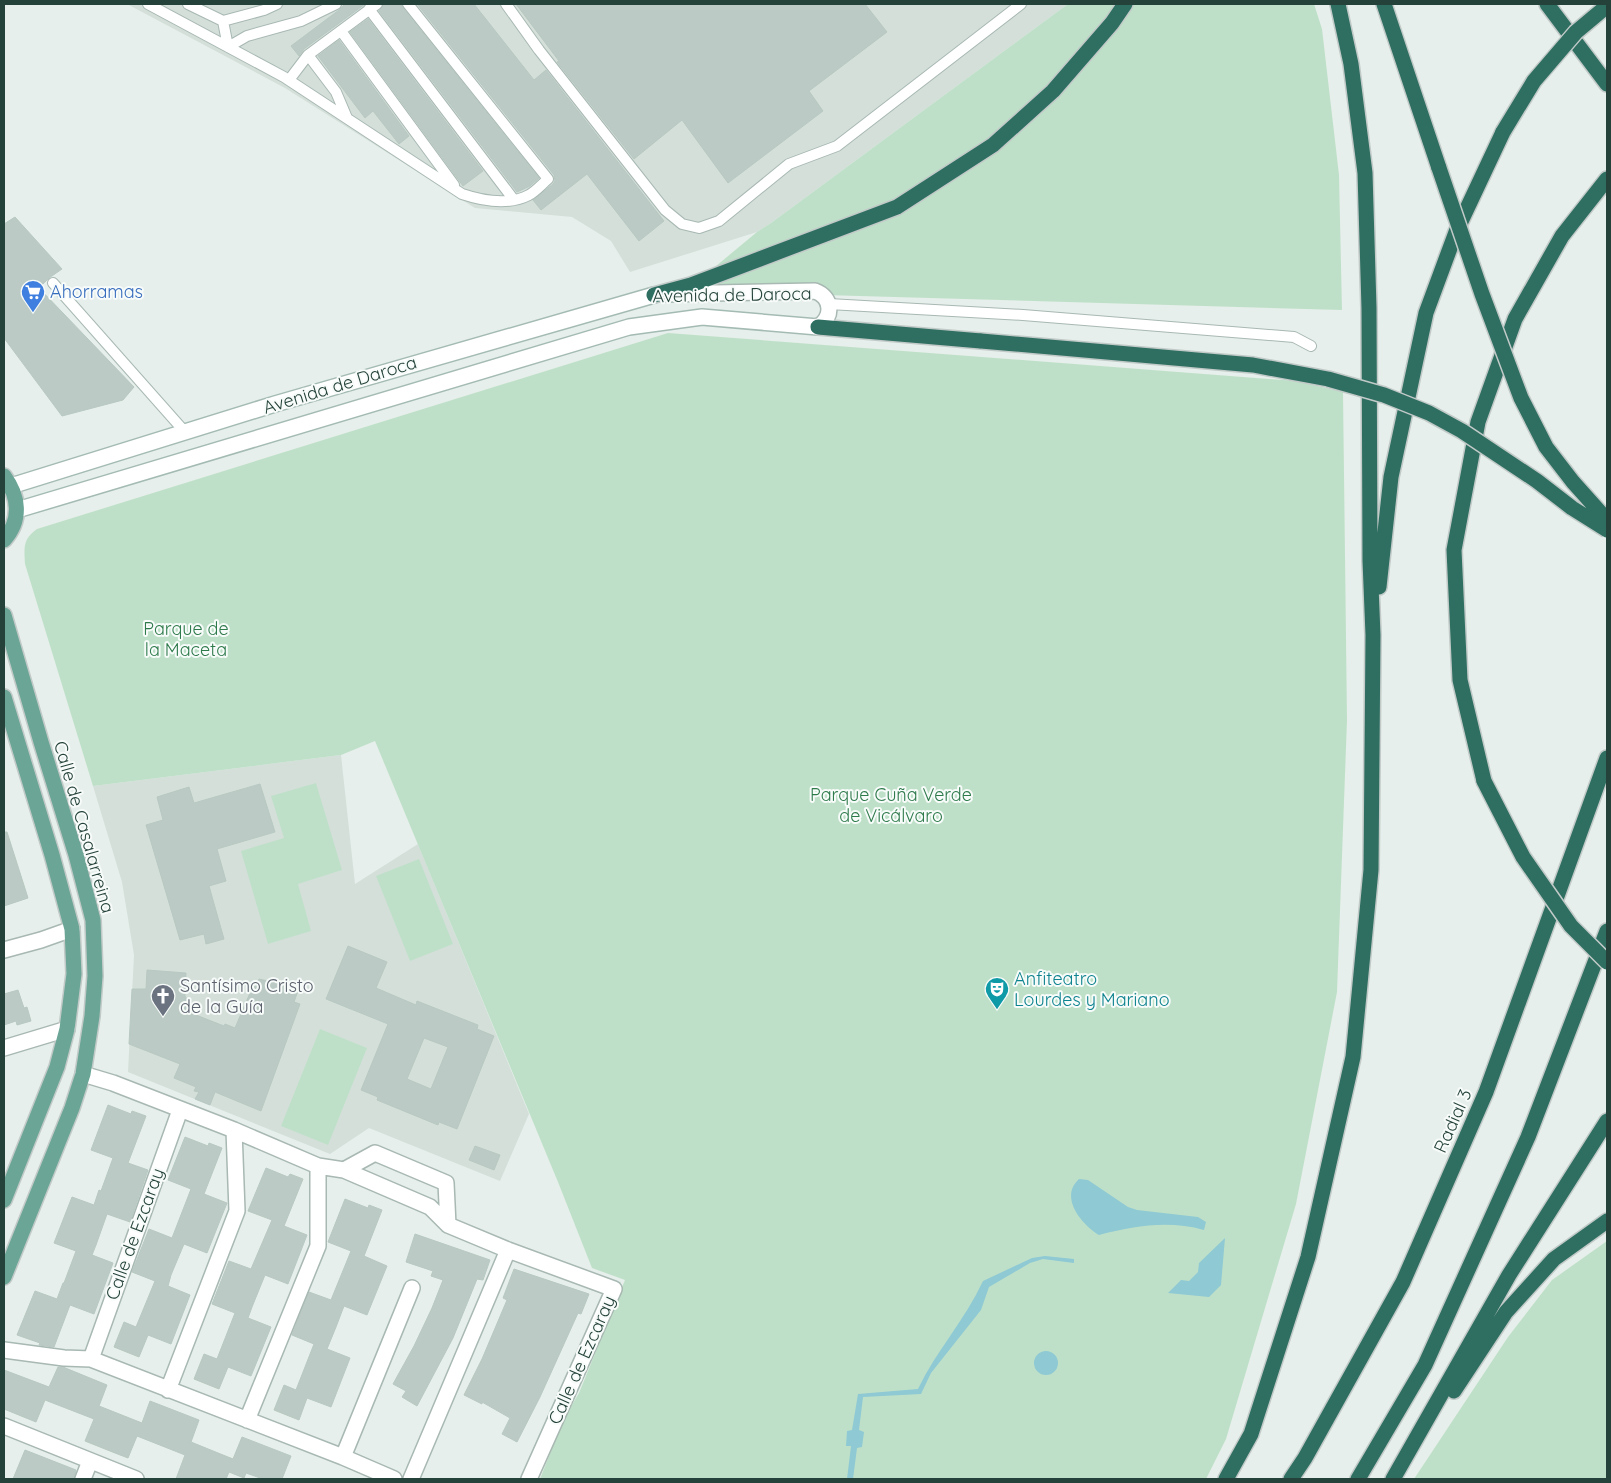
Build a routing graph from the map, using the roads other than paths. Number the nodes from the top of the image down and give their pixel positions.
1 (148, 4) edge
2 (188, 4) edge
3 (277, 4) edge
4 (336, 4) edge
5 (408, 4) edge
6 (506, 4) edge
7 (1022, 4) edge
8 (1125, 4) edge
9 (1338, 4) edge
10 (1384, 4) edge
11 (1547, 4) edge
12 (1607, 6) edge
13 (373, 7) edge
14 (223, 21) junction
15 (341, 31) junction
16 (228, 47) junction
17 (308, 55) junction
18 (289, 80) junction
19 (1607, 84) edge
20 (347, 118) junction
21 (1607, 179) edge
22 (459, 192) junction
23 (514, 200) junction
24 (53, 283) dead end
25 (654, 295) junction
26 (829, 304) junction
27 (818, 327) junction
28 (1312, 346) dead end
29 (185, 432) junction
30 (8, 481) edge
31 (17, 510) junction
32 (1607, 520) edge
33 (1607, 530) edge
34 (4, 540) edge
35 (4, 616) edge
36 (1373, 635) junction
37 (4, 697) edge
38 (1607, 758) edge
39 (92, 920) junction
40 (72, 929) junction
41 (1607, 931) edge
42 (4, 950) edge
43 (1607, 962) edge
44 (67, 1029) junction
45 (4, 1048) edge
46 (57, 1067) junction
47 (83, 1074) junction
48 (180, 1110) junction
49 (1607, 1121) edge
50 (234, 1130) junction
51 (318, 1166) junction
52 (344, 1170) junction
53 (4, 1200) edge
54 (1607, 1221) edge
55 (448, 1225) junction
56 (508, 1250) junction
57 (5, 1273) edge
58 (412, 1288) dead end
59 (4, 1350) edge
60 (91, 1359) junction
61 (168, 1390) junction
62 (247, 1420) junction
63 (4, 1426) edge
64 (343, 1456) junction
65 (90, 1461) junction
66 (83, 1479) edge
67 (136, 1479) edge
68 (394, 1479) edge
69 (411, 1479) edge
70 (529, 1479) edge
71 (1226, 1479) edge
72 (1291, 1479) edge
73 (1358, 1479) edge
74 (1394, 1479) edge

1 - 16 lane
2 - 14 lane
3 - 14 lane
4 - 16 lane
5 - 23 lane
6 - 7 lane
8 - 25 highway
9 - 36 highway
10 - 32 highway, bridge
11 - 19 highway
12 - 36 highway, bridge
13 - 15 lane
13 - 23 lane
14 - 16 lane
15 - 17 lane
15 - 22 lane
16 - 18 lane
17 - 18 lane
17 - 20 lane
18 - 20 lane
20 - 22 lane
21 - 43 highway, bridge
22 - 23 lane
24 - 29 lane
25 - 26 street, Avenida de Daroca
25 - 29 street, Avenida de Daroca
26 - 27 street, Avenida de Daroca
26 - 28 lane
27 - 31 street, Avenida de Daroca
27 - 33 highway, bridge
29 - 30 street, Avenida de Daroca
30 - 31 main road
31 - 34 main road
35 - 39 main road, Calle de Casalarreina
36 - 71 highway
37 - 40 main road
38 - 72 highway, Radial 3
39 - 40 main road
39 - 47 main road, Calle de Casalarreina
40 - 42 street
40 - 44 main road
41 - 73 highway
44 - 45 street
44 - 46 main road
46 - 47 main road
46 - 53 main road
47 - 48 street, Calle de Ezcaray
47 - 57 main road, Calle de Casalarreina
48 - 50 street, Calle de Ezcaray
48 - 60 street, Calle de Ezcaray
49 - 74 highway
50 - 51 street, Calle de Ezcaray
50 - 61 street
51 - 52 street, Calle de Ezcaray
51 - 62 street
52 - 55 street, Calle de Ezcaray
52 - 55 street
54 - 74 highway
55 - 56 street, Calle de Ezcaray
56 - 69 street
56 - 70 street, Calle de Ezcaray
58 - 64 street
59 - 60 street
60 - 61 street
61 - 62 street
62 - 64 street
63 - 65 street
64 - 68 street
65 - 66 street
65 - 67 street

